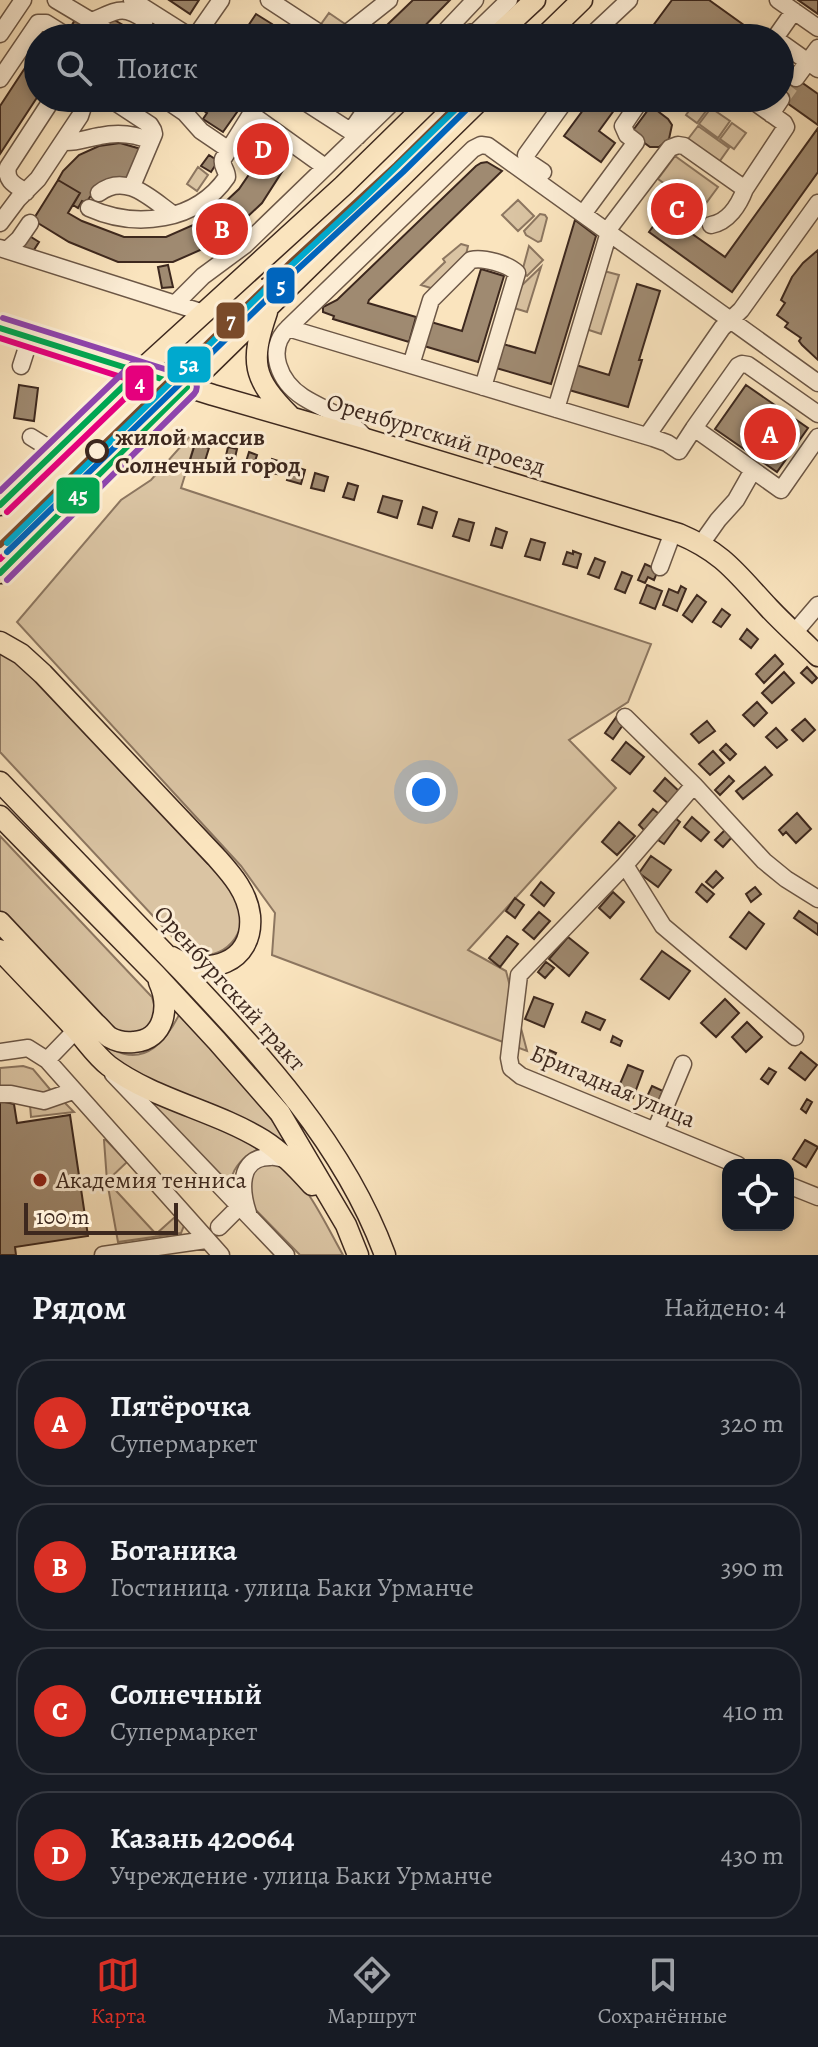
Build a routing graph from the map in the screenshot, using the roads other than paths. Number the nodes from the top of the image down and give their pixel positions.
1 (23, 0) edge
2 (56, 0) edge
3 (132, 0) edge
4 (221, 0) edge
5 (389, 0) edge
6 (475, 0) edge
7 (487, 0) edge
8 (509, 0) edge
9 (535, 0) edge
10 (582, 0) edge
11 (629, 0) edge
12 (778, 0) edge
13 (271, 1) edge
14 (794, 11) junction
15 (92, 21) junction
16 (97, 24) edge
17 (151, 24) edge
18 (169, 24) edge
19 (205, 24) edge
20 (306, 24) edge
21 (359, 24) edge
22 (452, 24) edge
23 (473, 24) edge
24 (484, 24) edge
25 (509, 24) edge
26 (557, 24) edge
27 (603, 24) edge
28 (785, 24) edge
29 (818, 28) edge
30 (0, 34) edge
31 (24, 44) edge
32 (794, 49) edge
33 (815, 60) edge
34 (796, 78) tunnel mouth
35 (0, 79) edge
36 (44, 112) edge
37 (80, 112) edge
38 (130, 112) edge
39 (184, 112) edge
40 (321, 112) edge
41 (366, 112) edge
42 (380, 112) edge
43 (419, 112) edge
44 (468, 112) edge
45 (557, 112) edge
46 (632, 112) edge
47 (768, 112) edge
48 (251, 114) joint
49 (771, 114) joint
50 (355, 133) junction
51 (151, 141) junction
52 (63, 142) junction
53 (382, 149) junction
54 (229, 150) junction
55 (325, 167) junction
56 (405, 174) junction
57 (132, 186) junction
58 (745, 189) junction
59 (26, 192) junction
60 (561, 198) junction
61 (818, 203) edge
62 (583, 214) junction
63 (174, 215) junction
64 (0, 223) edge
65 (30, 223) dead end
66 (711, 225) dead end
67 (608, 232) junction
68 (3, 249) edge
69 (175, 304) junction
70 (268, 307) junction
71 (204, 313) junction
72 (731, 320) junction
73 (0, 328) edge
74 (288, 328) junction
75 (30, 338) junction
76 (411, 365) junction
77 (21, 366) dead end
78 (139, 371) junction
79 (818, 383) edge
80 (187, 387) junction
81 (483, 387) junction
82 (556, 409) junction
83 (818, 414) edge
84 (292, 418) junction
85 (694, 428) junction
86 (647, 436) junction
87 (31, 437) dead end
88 (818, 437) edge
89 (366, 439) junction
90 (55, 452) junction
91 (753, 470) junction
92 (0, 505) edge
93 (673, 532) junction
94 (701, 544) junction
95 (660, 567) dead end
96 (0, 573) edge
97 (818, 605) edge
98 (794, 633) junction
99 (0, 642) edge
100 (818, 656) edge
101 (625, 717) dead end
102 (0, 782) edge
103 (694, 785) junction
104 (0, 816) edge
105 (625, 865) junction
106 (818, 899) edge
107 (0, 922) edge
108 (159, 947) junction
109 (0, 950) edge
110 (156, 975) junction
111 (76, 1030) junction
112 (795, 1037) dead end
113 (0, 1052) edge
114 (99, 1057) junction
115 (47, 1060) junction
116 (683, 1064) dead end
117 (73, 1091) junction
118 (0, 1094) edge
119 (655, 1131) junction
120 (723, 1159) edge
121 (292, 1162) junction
122 (794, 1187) edge
123 (818, 1197) edge
124 (244, 1213) junction
125 (346, 1225) junction
126 (219, 1227) dead end
127 (206, 1240) junction
128 (103, 1255) edge
129 (221, 1255) edge
130 (286, 1255) edge
131 (358, 1255) edge
132 (385, 1255) edge

1 - 30 street
2 - 15 street
3 - 18 street
4 - 19 street
5 - 21 street
6 - 22 street
7 - 23 street
8 - 24 street
9 - 25 main road
10 - 26 main road
11 - 27 street
12 - 14 street
13 - 20 street
14 - 28 street
14 - 29 street
15 - 16 street
15 - 17 street
31 - 35 street
32 - 33 street
33 - 34 street
36 - 59 street
37 - 52 street
38 - 51 street
39 - 54 street
40 - 50 street
41 - 50 street
42 - 50 street
43 - 53 main road
44 - 56 main road
45 - 60 street
46 - 62 street
47 - 49 street
48 - 54 street
48 - 55 street
49 - 58 street
50 - 55 street
51 - 52 street
51 - 57 street
52 - 59 street
53 - 56 main road
53 - 71 main road
54 - 63 street
55 - 69 street
56 - 70 main road
57 - 63 street
57 - 63 street
58 - 66 street
58 - 67 street
59 - 64 street
60 - 62 street
60 - 74 street
61 - 72 street
62 - 67 street
65 - 68 street
67 - 72 street
67 - 82 street
68 - 69 street
69 - 71 street
70 - 80 main road
70 - 84 main road
71 - 78 main road
72 - 79 street
72 - 86 street
73 - 75 main road, Оренбургский проезд
74 - 76 street
74 - 89 street
75 - 77 street
75 - 78 main road, Оренбургский проезд
76 - 81 street
76 - 81 street
78 - 80 main road, Оренбургский проезд
78 - 90 main road
80 - 84 main road, Оренбургский проезд
80 - 96 main road
81 - 82 street
82 - 86 street
83 - 85 street
84 - 89 main road, Оренбургский проезд
85 - 86 street
85 - 91 street
87 - 90 street
88 - 91 street
89 - 93 main road, Оренбургский проезд
90 - 92 main road
91 - 94 street
93 - 94 main road, Оренбургский проезд
93 - 95 street
94 - 98 main road, Оренбургский проезд
97 - 98 street
98 - 100 main road, Оренбургский проезд
99 - 108 main road
101 - 103 street
102 - 108 main road, Оренбургский тракт
103 - 105 street
103 - 106 street
104 - 110 main road, Оренбургский тракт
105 - 112 street
105 - 119 street, Бригадная улица
107 - 110 main road
108 - 132 main road, Оренбургский тракт
109 - 111 main road
110 - 125 main road, Оренбургский тракт
111 - 114 main road
111 - 115 street
113 - 115 street
114 - 121 main road
114 - 124 street
115 - 117 street
116 - 119 street
117 - 118 street
117 - 127 street
119 - 120 street, Бригадная улица
121 - 124 street
121 - 125 main road
122 - 123 street
124 - 126 street
124 - 130 street
125 - 131 main road, Оренбургский тракт
127 - 128 street
127 - 129 street

